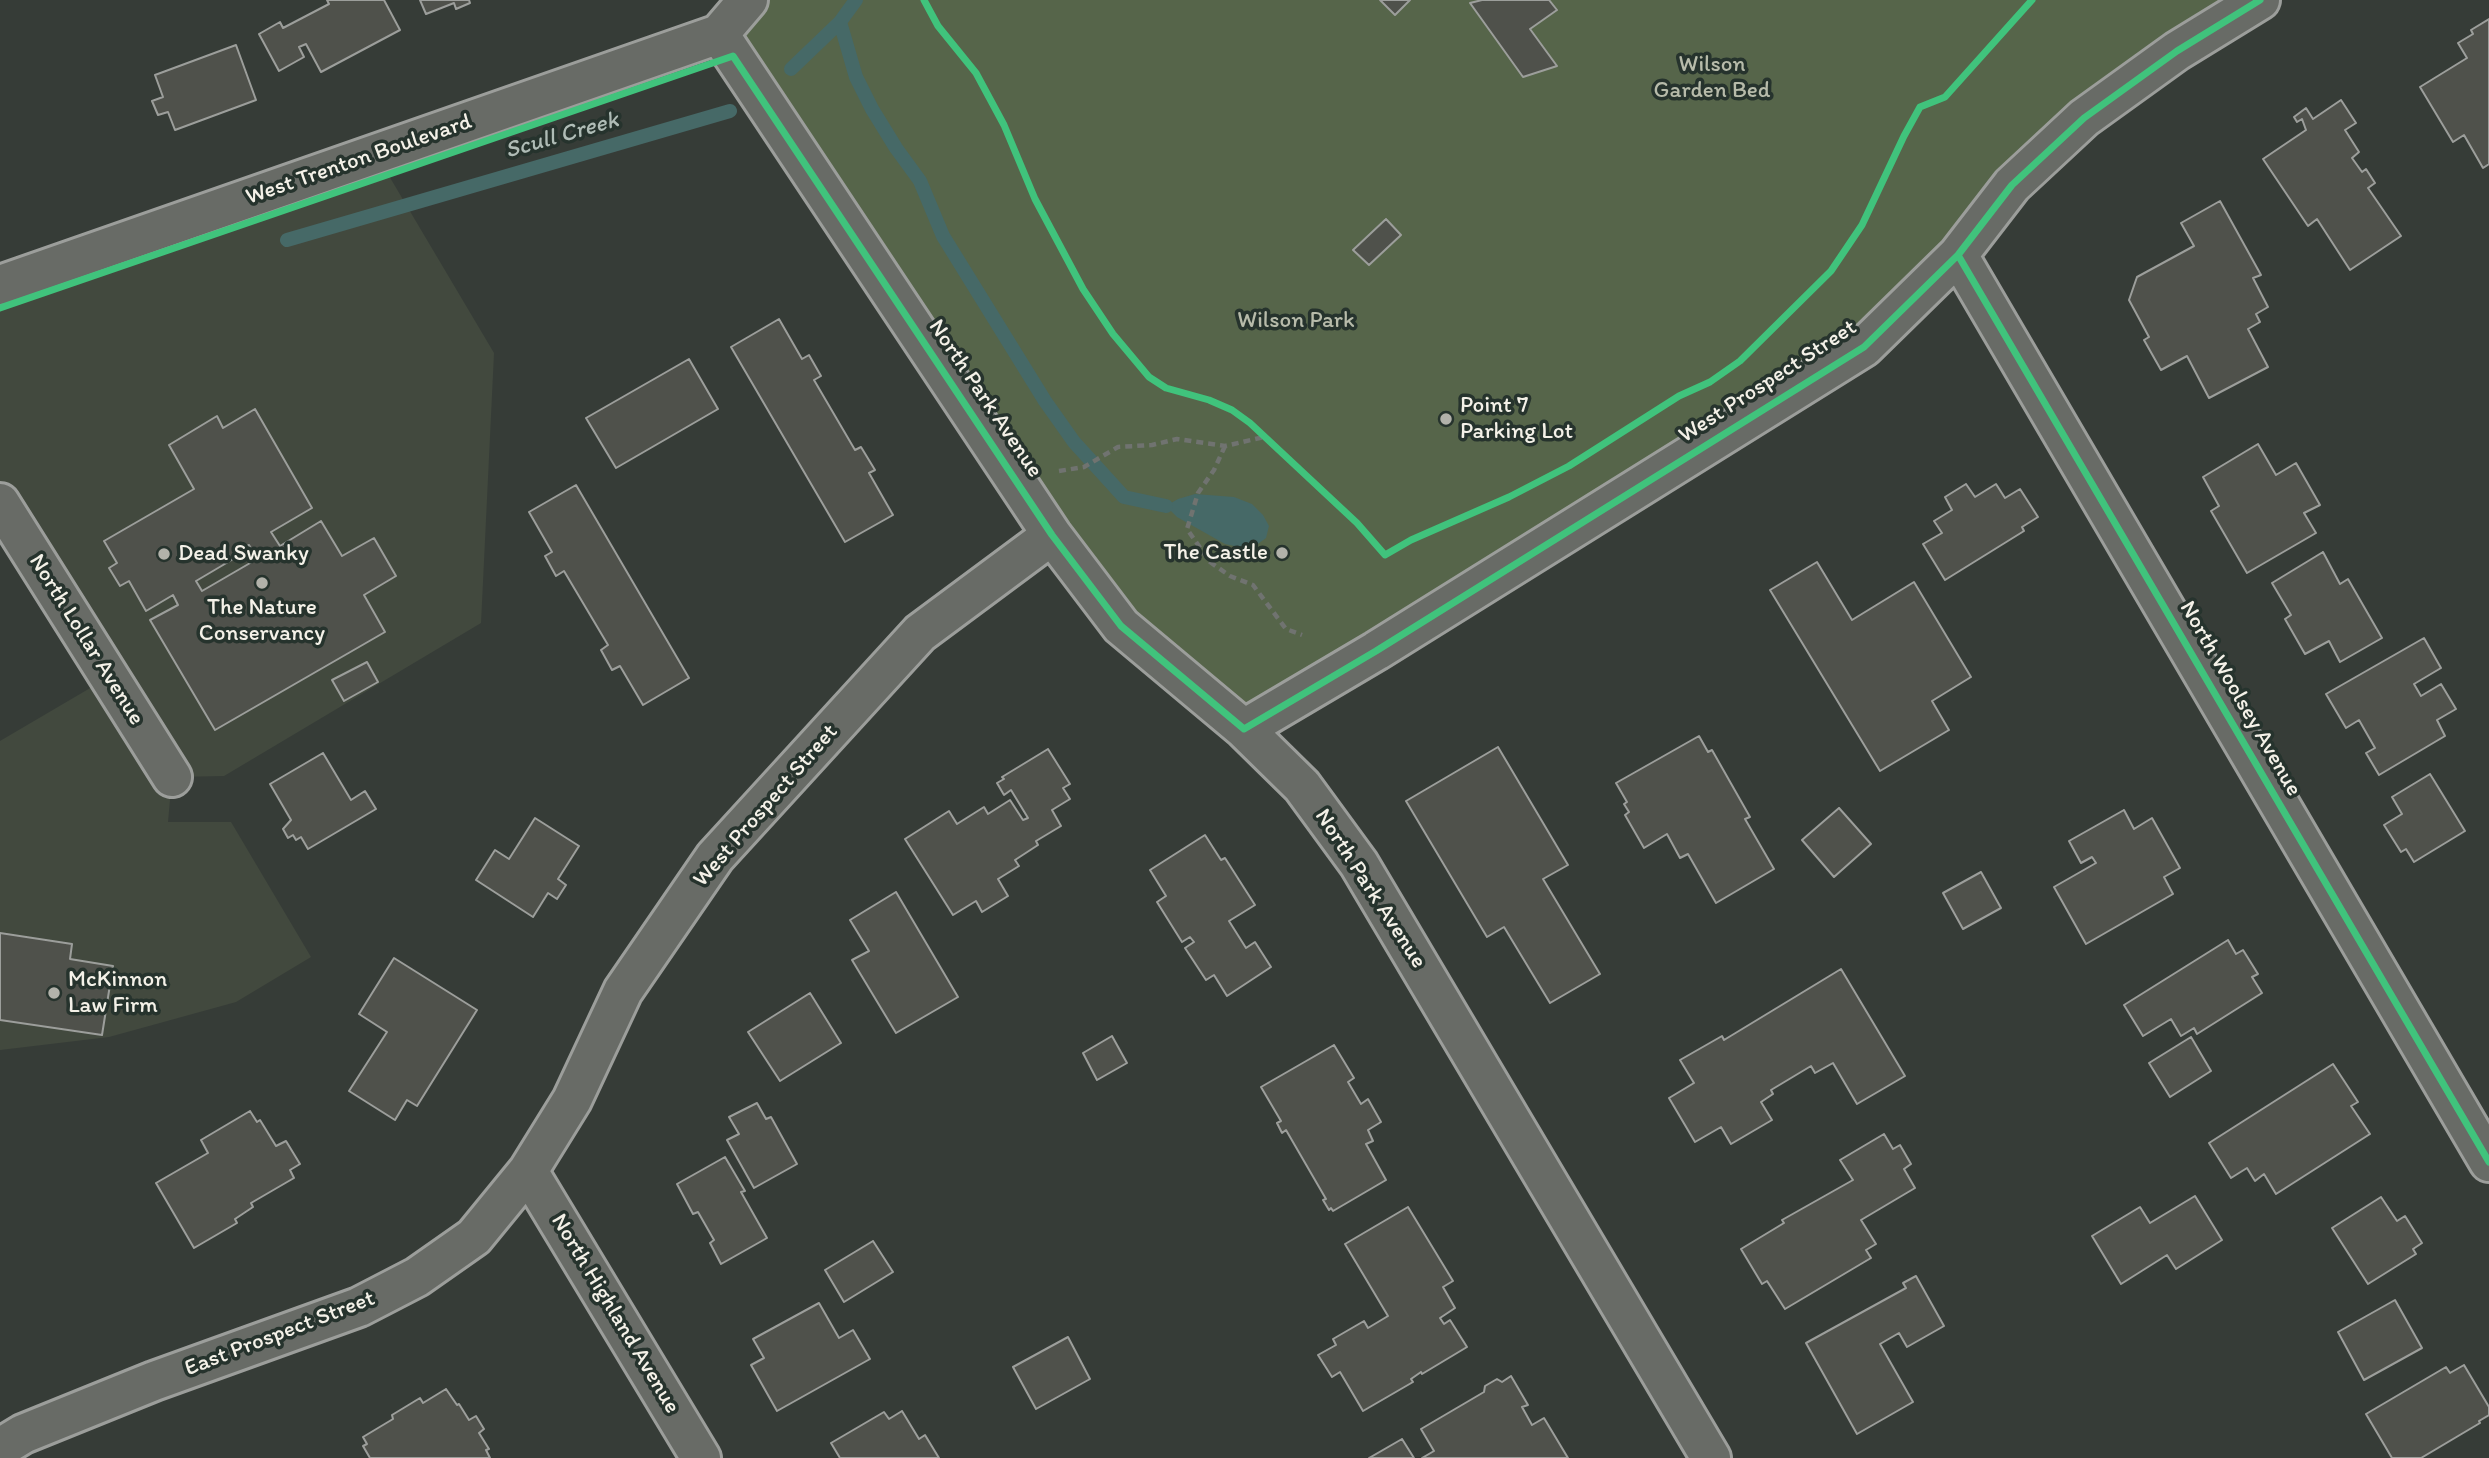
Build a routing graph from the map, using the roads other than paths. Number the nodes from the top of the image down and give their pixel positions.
1 (748, 0) edge
2 (2260, 0) edge
3 (719, 34) junction
4 (1958, 255) junction
5 (0, 285) edge
6 (0, 503) edge
7 (1052, 535) junction
8 (1244, 729) junction
9 (172, 776) dead end
10 (2489, 1162) edge
11 (528, 1171) junction
12 (0, 1448) edge
13 (701, 1458) edge
14 (1711, 1458) edge

1 - 3 street
2 - 4 street, West Prospect Street
3 - 5 street, West Trenton Boulevard
3 - 7 street, North Park Avenue
4 - 8 street, West Prospect Street
4 - 10 street, North Woolsey Avenue
6 - 9 street, North Lollar Avenue
7 - 8 street, North Park Avenue
7 - 11 street, West Prospect Street
8 - 14 street, North Park Avenue
11 - 12 street, East Prospect Street
11 - 13 street, North Highland Avenue

